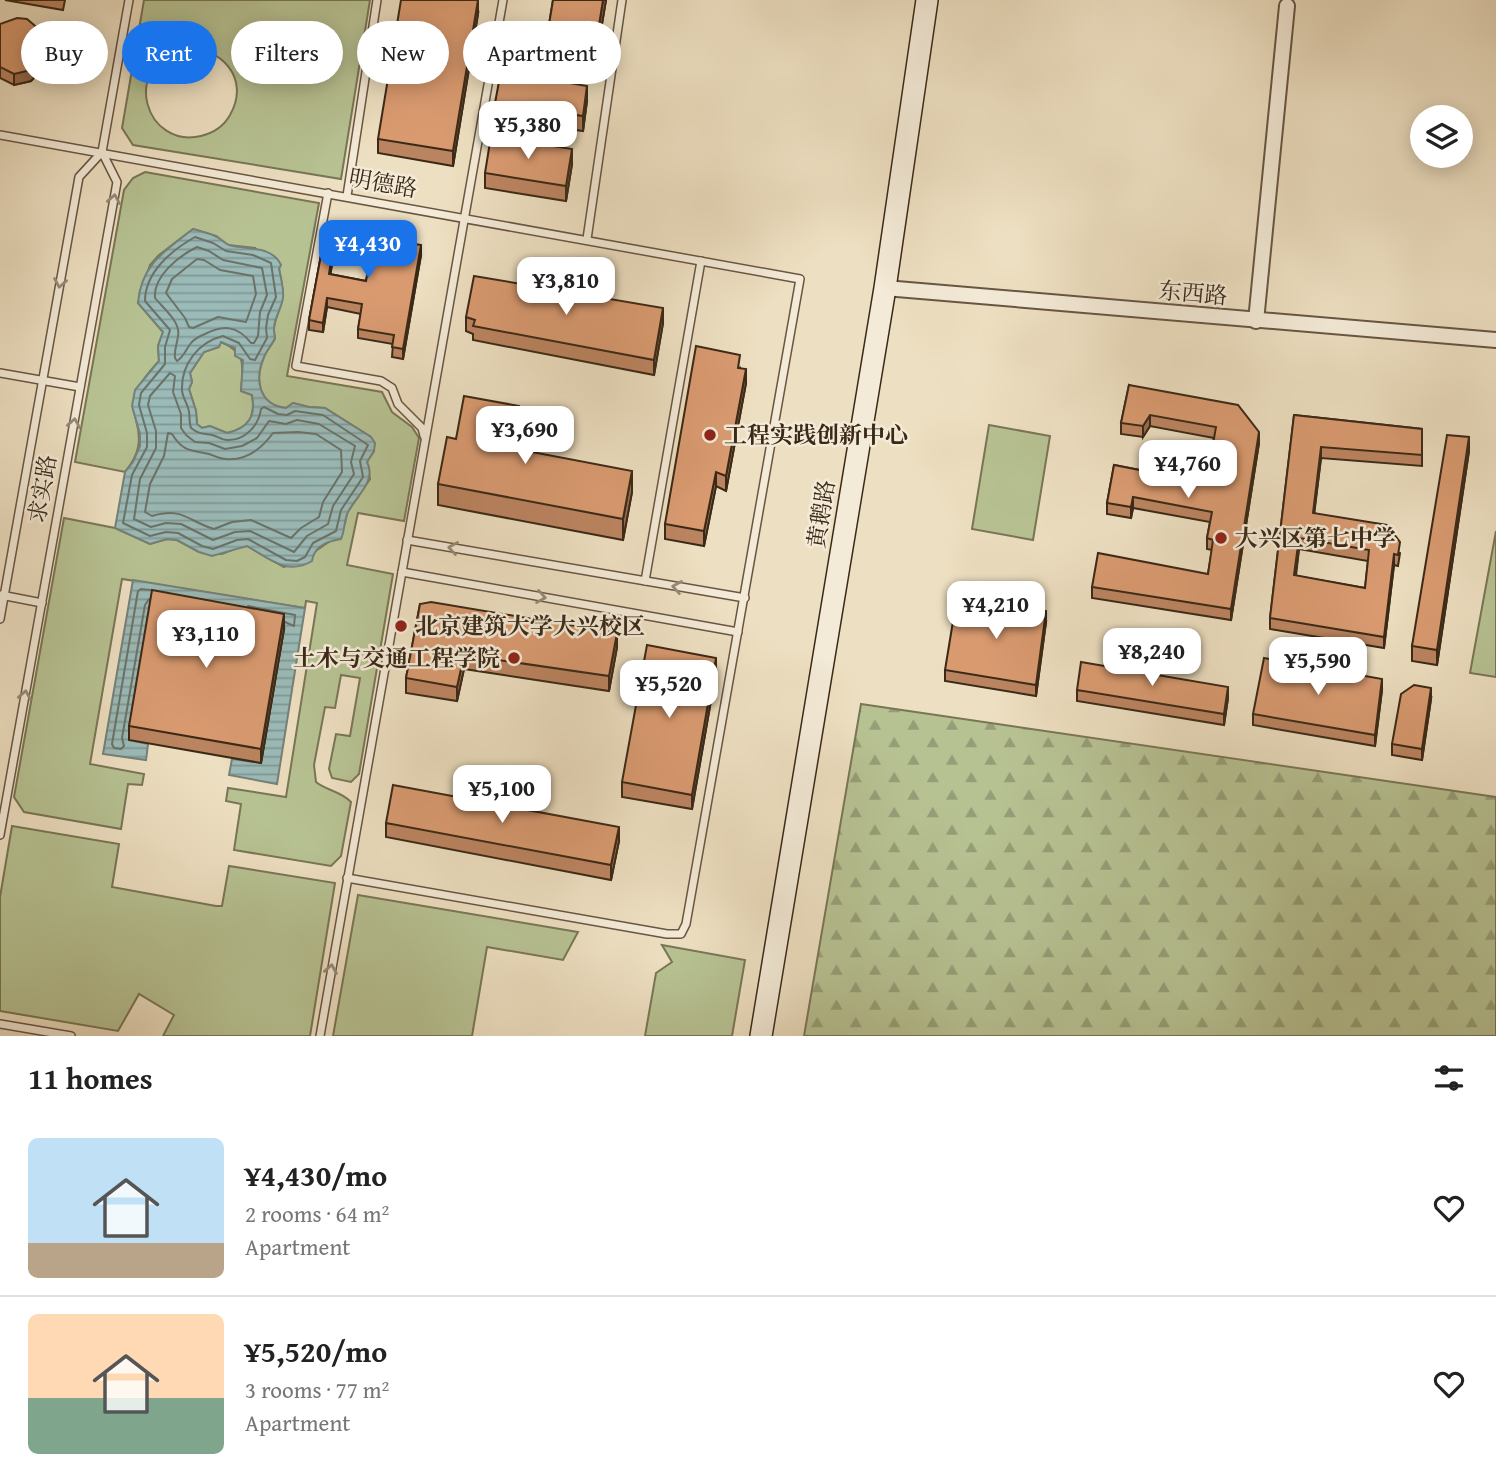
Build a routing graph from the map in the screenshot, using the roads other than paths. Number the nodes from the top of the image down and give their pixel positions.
1 (129, 0) edge
2 (377, 0) edge
3 (503, 0) edge
4 (622, 0) edge
5 (927, 0) edge
6 (1287, 6) dead end
7 (0, 135) edge
8 (102, 152) junction
9 (328, 192) junction
10 (346, 196) junction
11 (465, 217) junction
12 (587, 239) junction
13 (701, 261) junction
14 (886, 288) junction
15 (1256, 321) junction
16 (1496, 341) edge
17 (0, 373) edge
18 (42, 381) junction
19 (80, 387) junction
20 (425, 439) junction
21 (407, 540) junction
22 (402, 572) junction
23 (645, 581) junction
24 (2, 595) edge
25 (744, 598) junction
26 (41, 603) junction
27 (0, 619) edge
28 (738, 632) junction
29 (1, 819) edge
30 (0, 835) edge
31 (346, 878) junction
32 (0, 1024) edge
33 (71, 1036) edge
34 (320, 1036) edge
35 (761, 1036) edge

1 - 8 lane
2 - 10 lane
3 - 11 lane
4 - 12 lane
5 - 14 street, 黄鹅路
6 - 15 street
7 - 8 lane, 明德路
8 - 9 lane, 明德路
8 -> 18 lane, 求实路
19 -> 8 lane, 求实路
9 - 10 lane, 明德路
9 - 20 lane
10 - 11 lane, 明德路
11 - 12 lane, 明德路
11 - 20 lane
12 - 13 lane, 明德路
13 - 23 lane
13 - 25 lane, 明德路
14 - 15 street, 东西路
14 - 35 street, 黄鹅路
15 - 16 street, 东西路
17 - 18 lane
18 - 19 lane
18 - 24 lane, 求实路
26 -> 19 lane, 求实路
20 - 21 lane
21 - 22 lane
23 -> 21 lane
22 -> 28 lane
22 - 31 lane
25 -> 23 lane
24 - 26 lane
24 - 27 lane, 求实路
25 - 28 lane
29 -> 26 lane, 求实路
28 - 31 lane
29 - 30 lane, 求实路
34 -> 31 lane
32 - 33 lane

